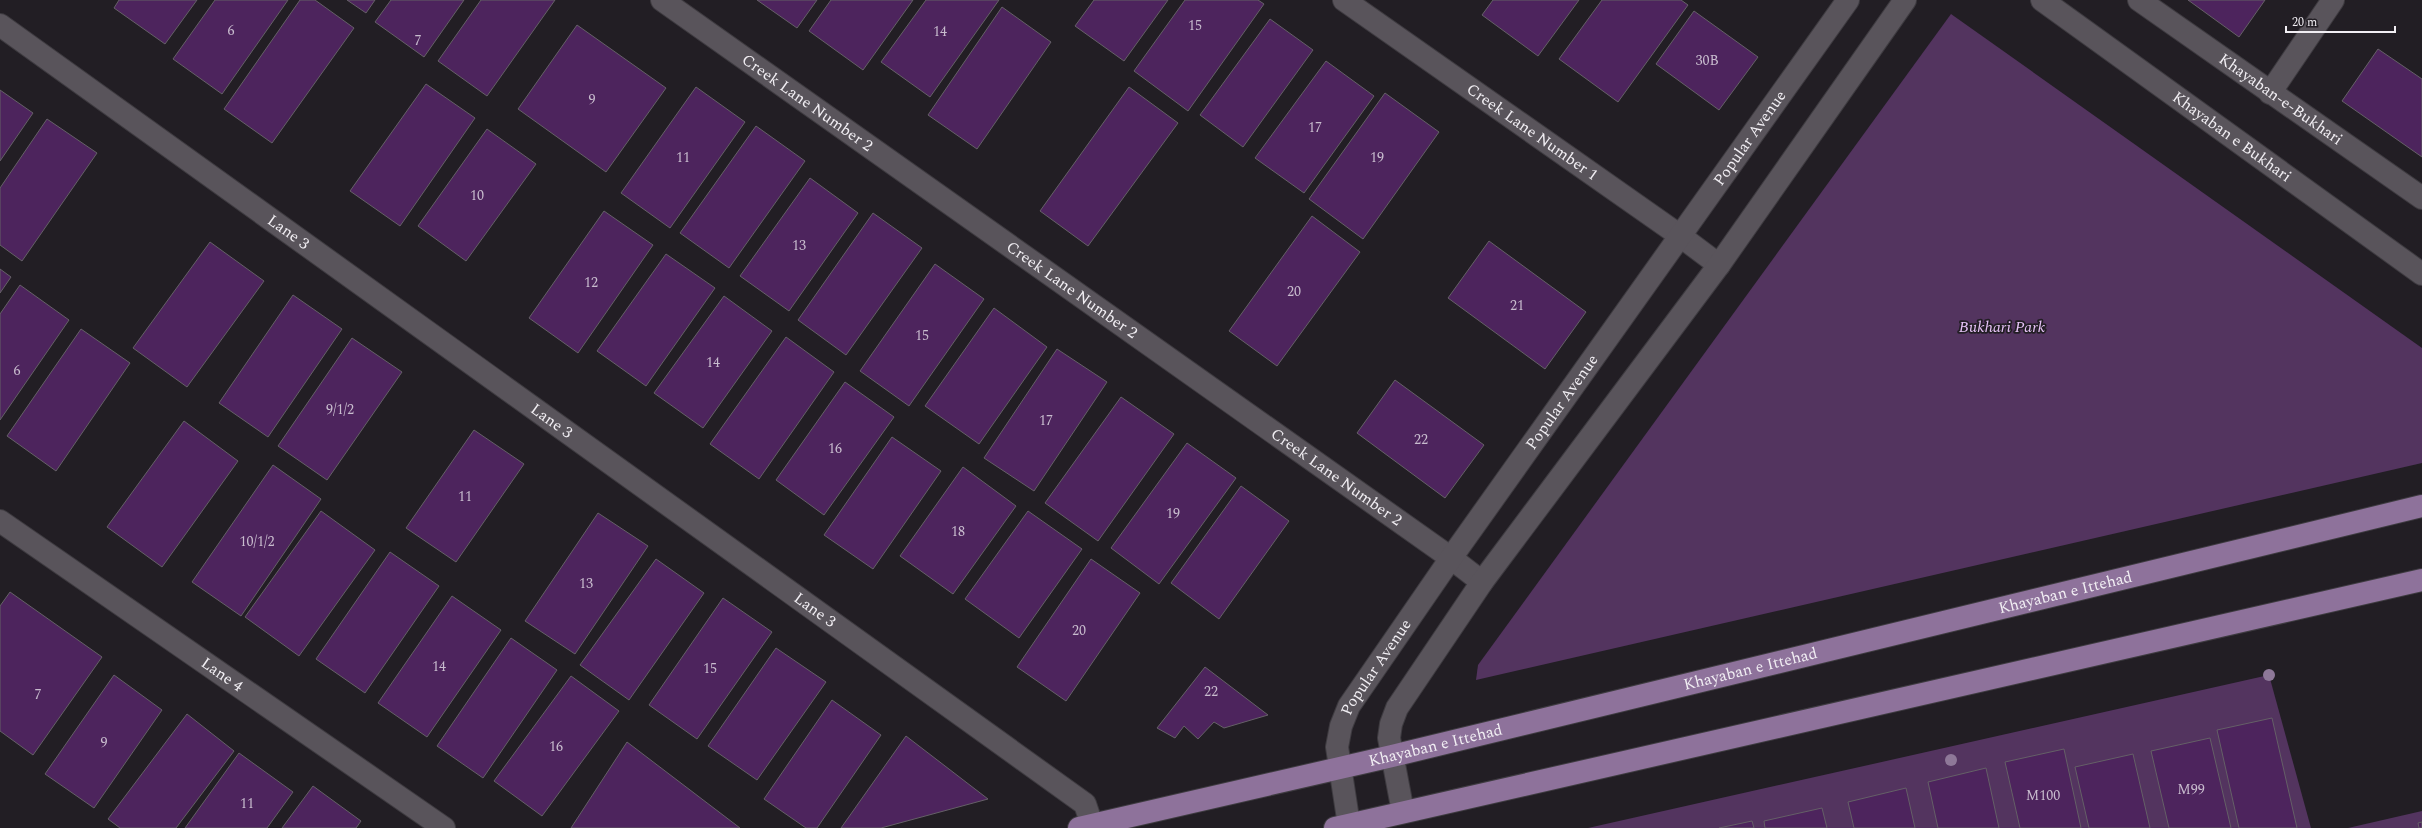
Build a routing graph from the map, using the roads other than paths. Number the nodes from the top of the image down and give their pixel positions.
1 (662, 0) edge
2 (1344, 0) edge
3 (1848, 0) edge
4 (1905, 0) edge
5 (2042, 0) edge
6 (2139, 0) edge
7 (2333, 0) edge
8 (0, 25) edge
9 (2270, 93) junction
10 (2422, 198) edge
11 (1679, 235) junction
12 (1719, 265) junction
13 (2422, 274) edge
14 (2422, 506) edge
15 (0, 521) edge
16 (1451, 558) junction
17 (2422, 580) edge
18 (1482, 582) junction
19 (1392, 756) junction
20 (1339, 768) junction
21 (1403, 812) junction
22 (1085, 826) edge
23 (1342, 826) edge
24 (444, 828) edge

1 - 16 street, Creek Lane Number 2
2 - 11 street, Creek Lane Number 1
3 - 11 street, Popular Avenue
4 - 12 street
5 - 13 street, Khayaban e Bukhari
6 - 9 street, Khayaban-e-Bukhari
7 - 9 street
8 - 22 street, Lane 3
9 - 10 street, Khayaban-e-Bukhari
11 - 12 street, Creek Lane Number 1
11 - 16 street, Popular Avenue
12 - 18 street
14 - 19 main road, Khayaban e Ittehad
15 - 24 street, Lane 4
16 - 18 street, Creek Lane Number 2
16 - 20 street, Popular Avenue
17 - 21 main road
18 - 19 street
19 - 20 main road, Khayaban e Ittehad
19 - 21 street
20 - 22 main road, Khayaban e Ittehad
20 - 23 street, Popular Avenue
21 - 23 main road

